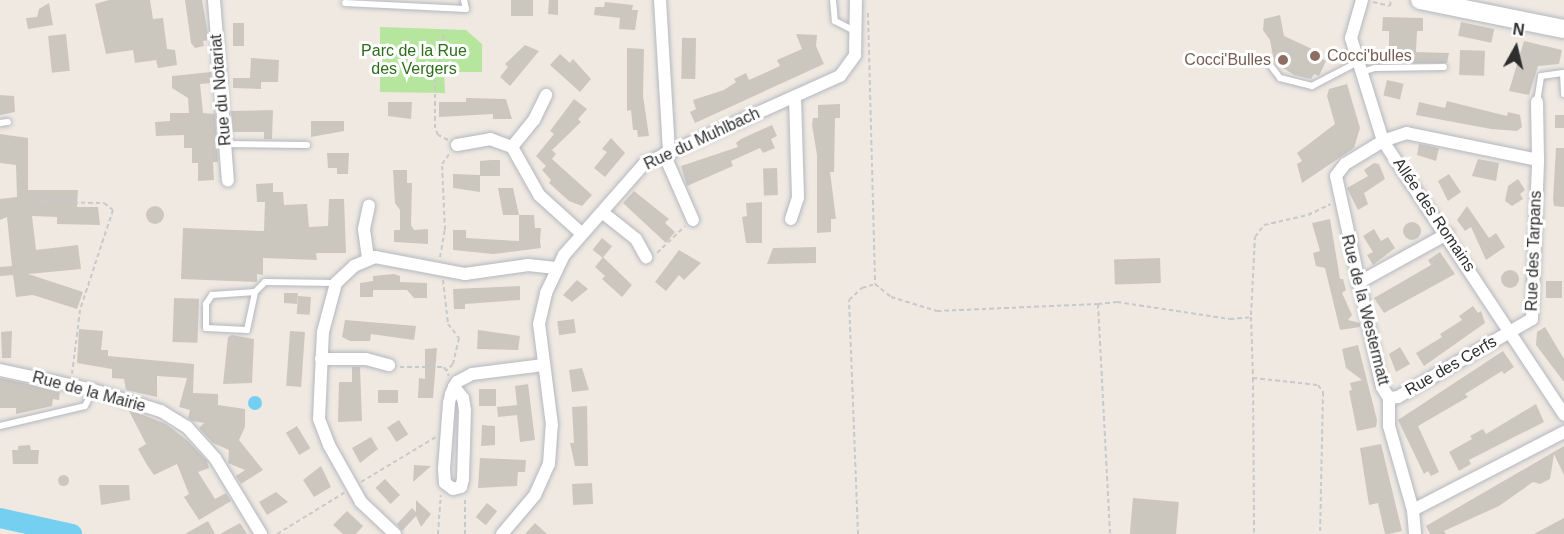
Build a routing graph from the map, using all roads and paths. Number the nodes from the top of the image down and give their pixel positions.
1 (213, 0) edge
2 (464, 0) edge
3 (660, 0) edge
4 (833, 0) edge
5 (1362, 0) edge
6 (1370, 0) edge
7 (1391, 0) edge
8 (1420, 0) edge
9 (357, 2) edge
10 (345, 3) dead end
11 (862, 4) edge
12 (1564, 29) edge
13 (444, 31) dead end
14 (857, 31) junction
15 (456, 49) dead end
16 (442, 54) junction
17 (1271, 66) dead end
18 (1360, 67) junction
19 (1444, 67) dead end
20 (1564, 94) edge
21 (546, 95) dead end
22 (795, 98) junction
23 (1537, 102) joint
24 (8, 122) dead end
25 (0, 123) edge
26 (1383, 141) junction
27 (225, 144) junction
28 (307, 145) dead end
29 (457, 145) junction
30 (512, 147) junction
31 (667, 153) junction
32 (1538, 160) junction
33 (228, 180) dead end
34 (36, 202) dead end
35 (1340, 202) junction
36 (369, 206) dead end
37 (602, 212) junction
38 (791, 219) dead end
39 (693, 220) joint
40 (581, 233) junction
41 (1447, 234) junction
42 (646, 257) joint
43 (368, 258) junction
44 (556, 268) junction
45 (439, 270) junction
46 (336, 283) junction
47 (1358, 283) junction
48 (875, 284) junction
49 (255, 292) junction
50 (1098, 304) junction
51 (1251, 317) junction
52 (1512, 331) junction
53 (321, 359) junction
54 (389, 365) joint
55 (543, 365) junction
56 (0, 370) edge
57 (446, 371) junction
58 (1253, 378) junction
59 (70, 383) junction
60 (454, 387) junction
61 (93, 390) junction
62 (1389, 398) junction
63 (1564, 414) edge
64 (0, 426) edge
65 (1564, 432) edge
66 (445, 483) junction
67 (462, 484) junction
68 (1413, 510) junction
69 (261, 534) edge
70 (395, 534) edge
71 (438, 534) edge
72 (465, 534) edge
73 (502, 534) edge
74 (858, 534) edge
75 (1110, 534) edge
76 (1254, 534) edge
77 (1320, 534) edge
78 (1415, 534) edge

1 - 27 street, Rue du Notariat
2 - 9 lane
3 - 31 street
4 - 14 lane
5 - 18 street, Allée des Romains
6 - 7 path
8 - 12 street
9 - 10 lane
11 - 14 street, Rue du Muhlbach
11 - 48 path
13 - 16 path
14 - 22 street, Rue du Muhlbach
15 - 16 path
16 - 29 path
17 - 18 lane
18 - 19 lane
18 - 26 street, Allée des Romains
20 - 23 lane
21 - 30 street
22 - 31 street, Rue du Muhlbach
22 - 38 street
23 - 32 street, Rue des Tarpans
24 - 25 lane
26 - 32 street
26 - 35 street, Rue de la Westermatt
26 - 41 street, Allée des Romains
27 - 28 lane
27 - 33 street, Rue du Notariat
29 - 30 street
29 - 45 path
30 - 40 street
31 - 37 street, Rue du Muhlbach
31 - 39 street
32 - 52 street, Rue des Tarpans
34 - 59 path
35 - 47 street, Rue de la Westermatt
35 - 51 path
36 - 43 street
37 - 40 street, Rue du Muhlbach
37 - 42 street
39 - 42 path
40 - 44 street, Rue du Muhlbach
41 - 47 street
41 - 52 street, Allée des Romains
43 - 45 street
43 - 46 street
44 - 45 street
44 - 55 street, Rue du Muhlbach
45 - 57 path
46 - 49 lane
46 - 53 street
47 - 62 street, Rue de la Westermatt
48 - 50 path
48 - 74 path
49 - 49 lane
50 - 51 path
50 - 75 path
51 - 58 path
52 - 62 street, Rue des Cerfs
52 - 63 street, Allée des Romains
53 - 54 street
53 - 70 street
54 - 57 path
55 - 60 street
55 - 73 street, Rue du Muhlbach
56 - 59 street, Rue de la Mairie
57 - 60 path
58 - 76 path
58 - 77 path
59 - 61 street, Rue de la Mairie
60 - 66 street
60 - 67 street
61 - 64 lane
61 - 69 street, Rue de la Mairie
62 - 68 street, Rue de la Westermatt
65 - 68 street
66 - 67 street
66 - 71 path
67 - 72 path
68 - 78 street, Rue de la Westermatt

